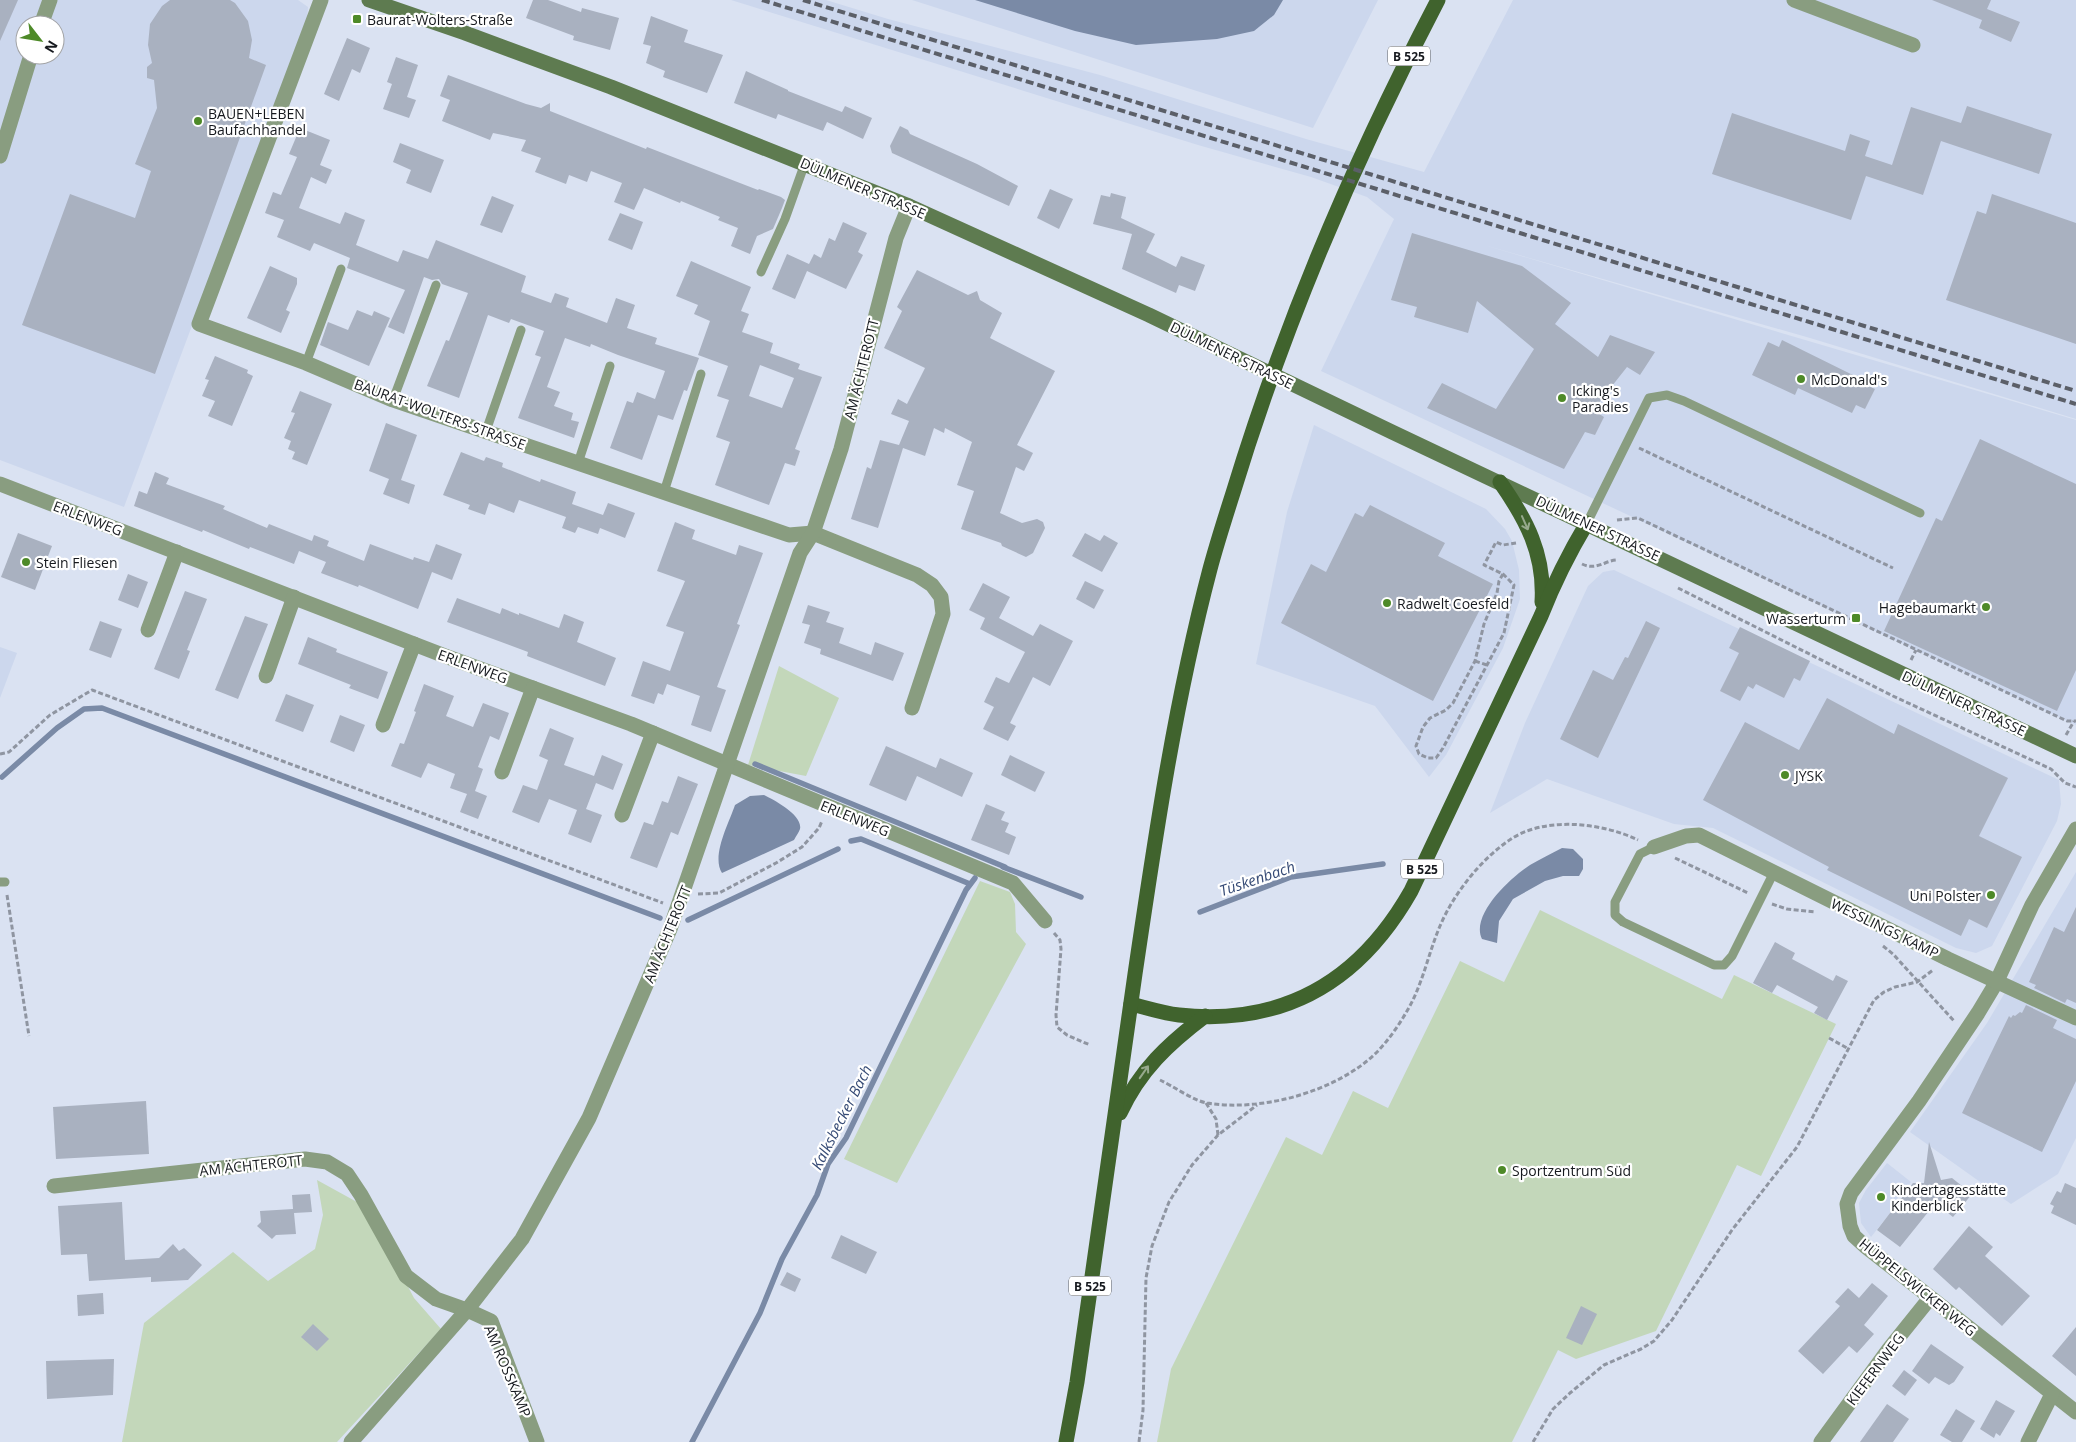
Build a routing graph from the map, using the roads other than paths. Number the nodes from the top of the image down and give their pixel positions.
1 (50, 0) edge
2 (321, 0) edge
3 (369, 0) edge
4 (1438, 0) edge
5 (1794, 0) edge
6 (45, 15) edge
7 (1913, 45) dead end
8 (28, 65) edge
9 (0, 156) edge
10 (805, 163) junction
11 (909, 206) junction
12 (341, 269) dead end
13 (761, 272) dead end
14 (436, 285) dead end
15 (521, 330) dead end
16 (306, 363) junction
17 (610, 366) dead end
18 (701, 374) dead end
19 (393, 400) junction
20 (486, 431) junction
21 (578, 462) junction
22 (1500, 482) junction
23 (0, 484) edge
24 (664, 492) junction
25 (1920, 513) dead end
26 (1588, 523) junction
27 (814, 533) junction
28 (177, 552) junction
29 (294, 597) junction
30 (1541, 616) junction
31 (148, 630) dead end
32 (414, 644) junction
33 (266, 676) dead end
34 (533, 688) junction
35 (912, 708) dead end
36 (383, 725) dead end
37 (653, 733) junction
38 (2076, 756) edge
39 (727, 765) junction
40 (502, 772) dead end
41 (622, 816) dead end
42 (2076, 829) edge
43 (1654, 847) joint
44 (1774, 872) junction
45 (1044, 921) road end
46 (1996, 982) junction
47 (1131, 1004) junction
48 (1205, 1016) junction
49 (2076, 1018) edge
50 (1113, 1130) junction
51 (54, 1186) dead end
52 (1930, 1298) junction
53 (467, 1310) junction
54 (2052, 1394) junction
55 (2076, 1412) edge
56 (351, 1442) edge
57 (538, 1442) edge
58 (1066, 1442) edge
59 (1821, 1442) edge
60 (2028, 1442) edge

1 - 6 street
2 - 16 street, BAURAT-WOLTERS-STRASSE
3 - 10 street, DÜLMENER STRASSE
4 - 47 main road, B 525
5 - 7 street
8 - 9 street
10 - 11 street, DÜLMENER STRASSE
10 - 13 lane
11 - 22 street, DÜLMENER STRASSE
11 - 27 street, AM ÄCHTEROTT
12 - 16 lane
14 - 19 lane
15 - 20 lane
16 - 19 street, BAURAT-WOLTERS-STRASSE
17 - 21 lane
18 - 24 lane
19 - 20 street, BAURAT-WOLTERS-STRASSE
20 - 21 street, BAURAT-WOLTERS-STRASSE
21 - 24 street, BAURAT-WOLTERS-STRASSE
22 - 26 street, DÜLMENER STRASSE
22 -> 30 main road
23 - 28 street, ERLENWEG
24 - 27 street, BAURAT-WOLTERS-STRASSE
25 - 26 lane
26 - 30 main road, B 525
26 - 38 street, DÜLMENER STRASSE
27 - 35 street
27 - 39 street, AM ÄCHTEROTT
28 - 29 street, ERLENWEG
28 - 31 street
29 - 32 street, ERLENWEG
29 - 33 street
30 - 48 main road, B 525
32 - 34 street, ERLENWEG
32 - 36 street
34 - 37 street, ERLENWEG
34 - 40 street
37 - 39 street, ERLENWEG
37 - 41 street
39 - 45 street, ERLENWEG
39 - 53 street, AM ÄCHTEROTT
42 - 46 street
43 - 44 street, WESSLINGS KAMP
43 - 44 lane, WESSLINGS KAMP
44 - 46 street, WESSLINGS KAMP
46 - 49 street, WESSLINGS KAMP
46 - 52 street, HÜPPELSWICKER WEG
47 - 48 main road, B 525
47 - 50 main road, B 525
50 -> 48 main road
50 - 58 main road, B 525
51 - 53 street, AM ÄCHTEROTT
52 - 54 street, HÜPPELSWICKER WEG
52 - 59 street, KIEFERNWEG
53 - 56 street, AM ÄCHTEROTT
53 - 57 street, AM ROSSKAMP
54 - 55 street, HÜPPELSWICKER WEG
54 - 60 street

